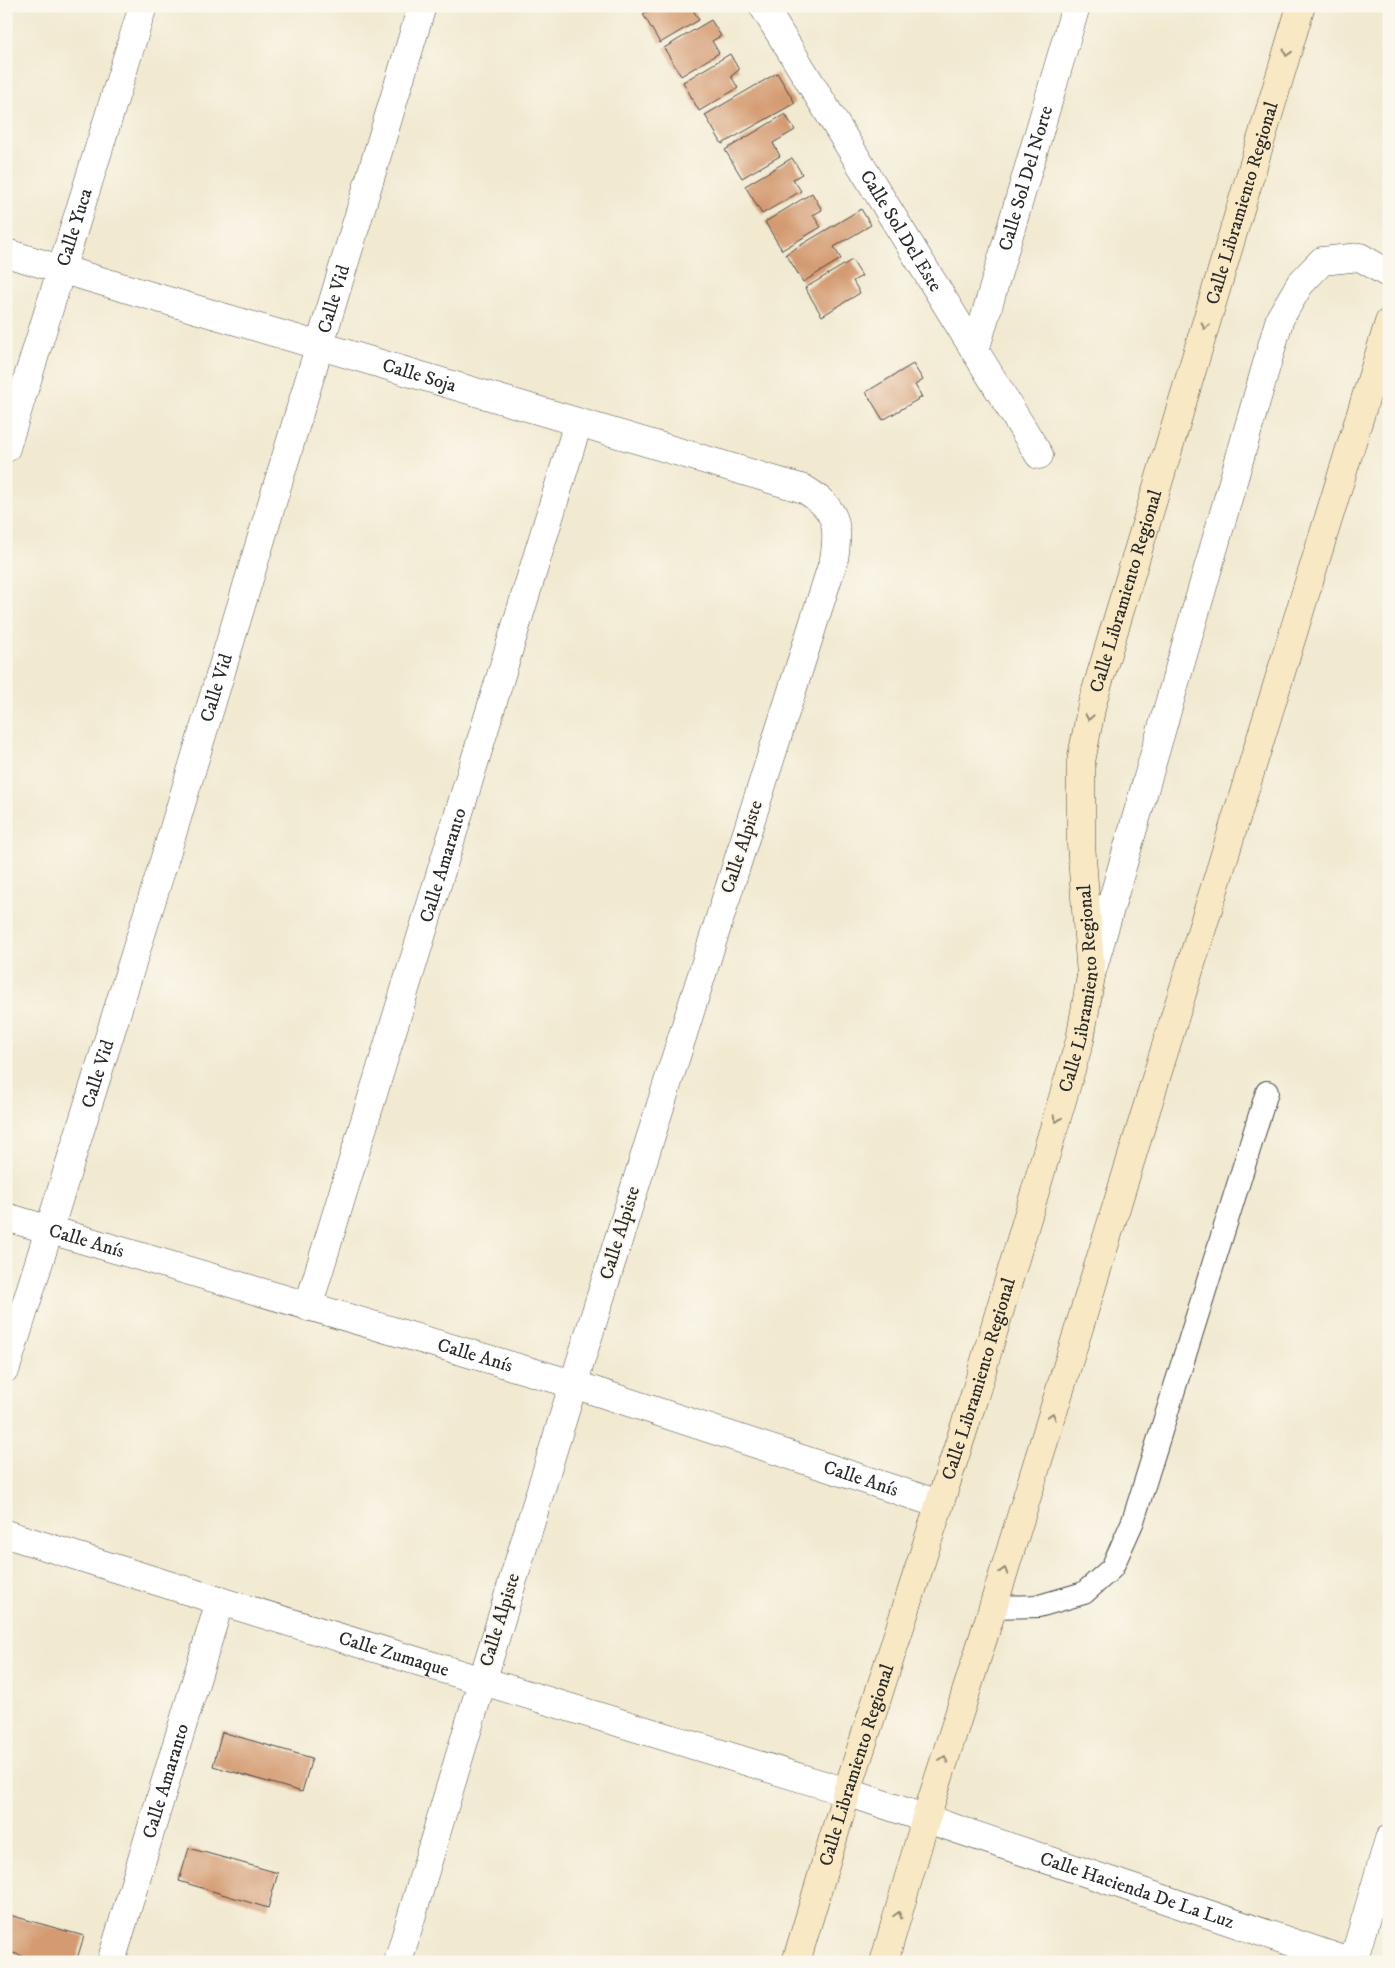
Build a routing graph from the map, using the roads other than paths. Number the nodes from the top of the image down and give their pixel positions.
1 (143, 6) edge
2 (422, 6) edge
3 (764, 6) edge
4 (1076, 6) edge
5 (1301, 6) edge
6 (6, 253) edge
7 (61, 268) junction
8 (1389, 274) edge
9 (1389, 322) edge
10 (320, 346) junction
11 (975, 351) junction
12 (578, 423) junction
13 (6, 448) edge
14 (1039, 455) dead end
15 (827, 508) joint
16 (1091, 976) junction
17 (1267, 1092) dead end
18 (6, 1218) edge
19 (48, 1230) junction
20 (308, 1307) junction
21 (6, 1368) edge
22 (573, 1384) junction
23 (939, 1504) junction
24 (6, 1534) edge
25 (220, 1601) junction
26 (993, 1607) junction
27 (481, 1682) junction
28 (847, 1792) junction
29 (926, 1818) junction
30 (1389, 1839) edge
31 (111, 1962) edge
32 (398, 1962) edge
33 (796, 1962) edge
34 (884, 1962) edge
35 (1351, 1962) edge

1 - 7 street, Calle Yuca
2 - 10 street, Calle Vid
3 - 11 street, Calle Sol Del Este
4 - 11 street, Calle Sol Del Norte
5 -> 16 street, Calle Libramiento Regional
6 - 7 street, Calle Soja
7 - 10 street, Calle Soja
7 - 13 street, Calle Yuca
8 - 16 street
26 -> 9 street
10 - 12 street, Calle Soja
10 - 19 street, Calle Vid
11 - 14 street, Calle Sol Del Este
12 - 15 street, Calle Soja
12 - 20 street, Calle Amaranto
15 - 22 street, Calle Alpiste
16 -> 23 street, Calle Libramiento Regional
17 - 26 lane
18 - 19 street, Calle Anís
19 - 20 street, Calle Anís
19 - 21 street, Calle Vid
20 - 22 street, Calle Anís
22 - 23 street, Calle Anís
22 - 27 street, Calle Alpiste
23 - 28 street, Calle Libramiento Regional
24 - 25 street, Calle Zumaque
25 - 27 street, Calle Zumaque
25 - 31 street, Calle Amaranto
29 -> 26 street
27 - 28 street, Calle Zumaque
27 - 32 street, Calle Alpiste
28 - 29 street, Calle Zumaque
28 - 33 street, Calle Libramiento Regional
34 -> 29 street
29 - 35 street, Calle Hacienda De La Luz
30 - 35 street

